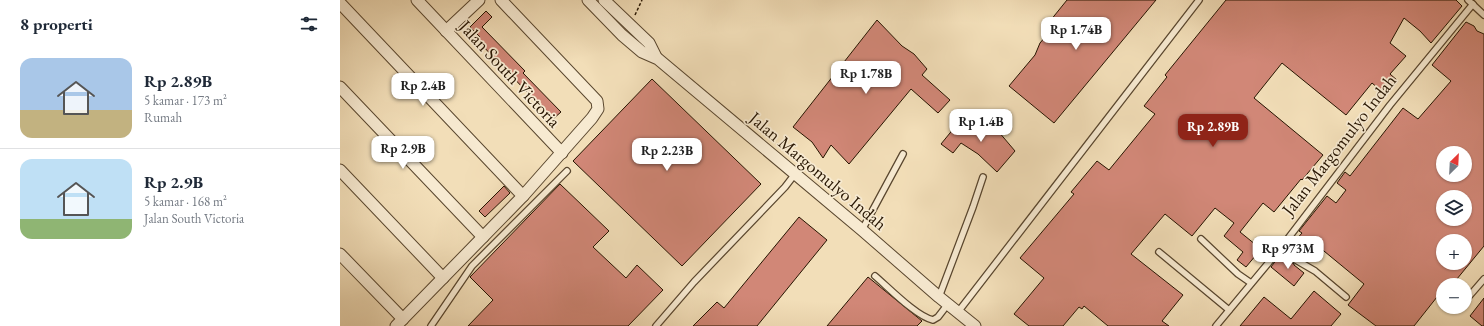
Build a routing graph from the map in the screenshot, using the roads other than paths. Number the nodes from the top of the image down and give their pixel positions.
1 (417, 0) edge
2 (479, 0) edge
3 (501, 0) edge
4 (588, 0) edge
5 (604, 0) edge
6 (1199, 0) edge
7 (1468, 0) edge
8 (340, 3) edge
9 (1473, 4) junction
10 (1484, 15) edge
11 (446, 31) junction
12 (656, 57) junction
13 (340, 86) edge
14 (562, 153) junction
15 (903, 154) dead end
16 (340, 170) edge
17 (567, 171) dead end
18 (795, 174) junction
19 (983, 177) dead end
20 (523, 196) junction
21 (862, 230) junction
22 (483, 237) junction
23 (1201, 240) dead end
24 (1280, 249) junction
25 (1159, 252) dead end
26 (340, 254) edge
27 (875, 276) dead end
28 (443, 278) junction
29 (1484, 279) edge
30 (1251, 283) junction
31 (1472, 293) edge
32 (939, 297) junction
33 (1346, 297) dead end
34 (948, 304) junction
35 (1229, 310) junction
36 (958, 312) junction
37 (399, 322) edge
38 (431, 326) edge
39 (656, 326) edge
40 (975, 326) edge
41 (1216, 326) edge

1 - 11 street, Jalan South Victoria
2 - 11 street
3 - 14 street, Jalan South Victoria
4 - 12 street
5 - 12 street
6 - 36 lane
7 - 9 lane
8 - 20 street
9 - 10 lane
9 - 24 lane, Jalan Margomulyo Indah
11 - 14 street, Jalan South Victoria
12 - 18 street, Jalan Margomulyo Indah
13 - 22 street
14 - 20 street, Jalan South Victoria
15 - 21 lane
16 - 28 street
17 - 38 lane
18 - 21 street, Jalan Margomulyo Indah
18 - 39 lane
19 - 32 lane
20 - 22 street, Jalan South Victoria
21 - 32 street, Jalan Margomulyo Indah
22 - 28 street, Jalan South Victoria
23 - 30 lane
24 - 30 lane, Jalan Margomulyo Indah
24 - 33 lane
25 - 35 lane
26 - 37 street, Jalan South Victoria
27 - 34 lane
28 - 37 street, Jalan South Victoria
29 - 31 lane
30 - 35 lane, Jalan Margomulyo Indah
32 - 34 street, Jalan Margomulyo Indah
34 - 36 street, Jalan Margomulyo Indah
35 - 41 lane, Jalan Margomulyo Indah
36 - 40 street, Jalan Margomulyo Indah

